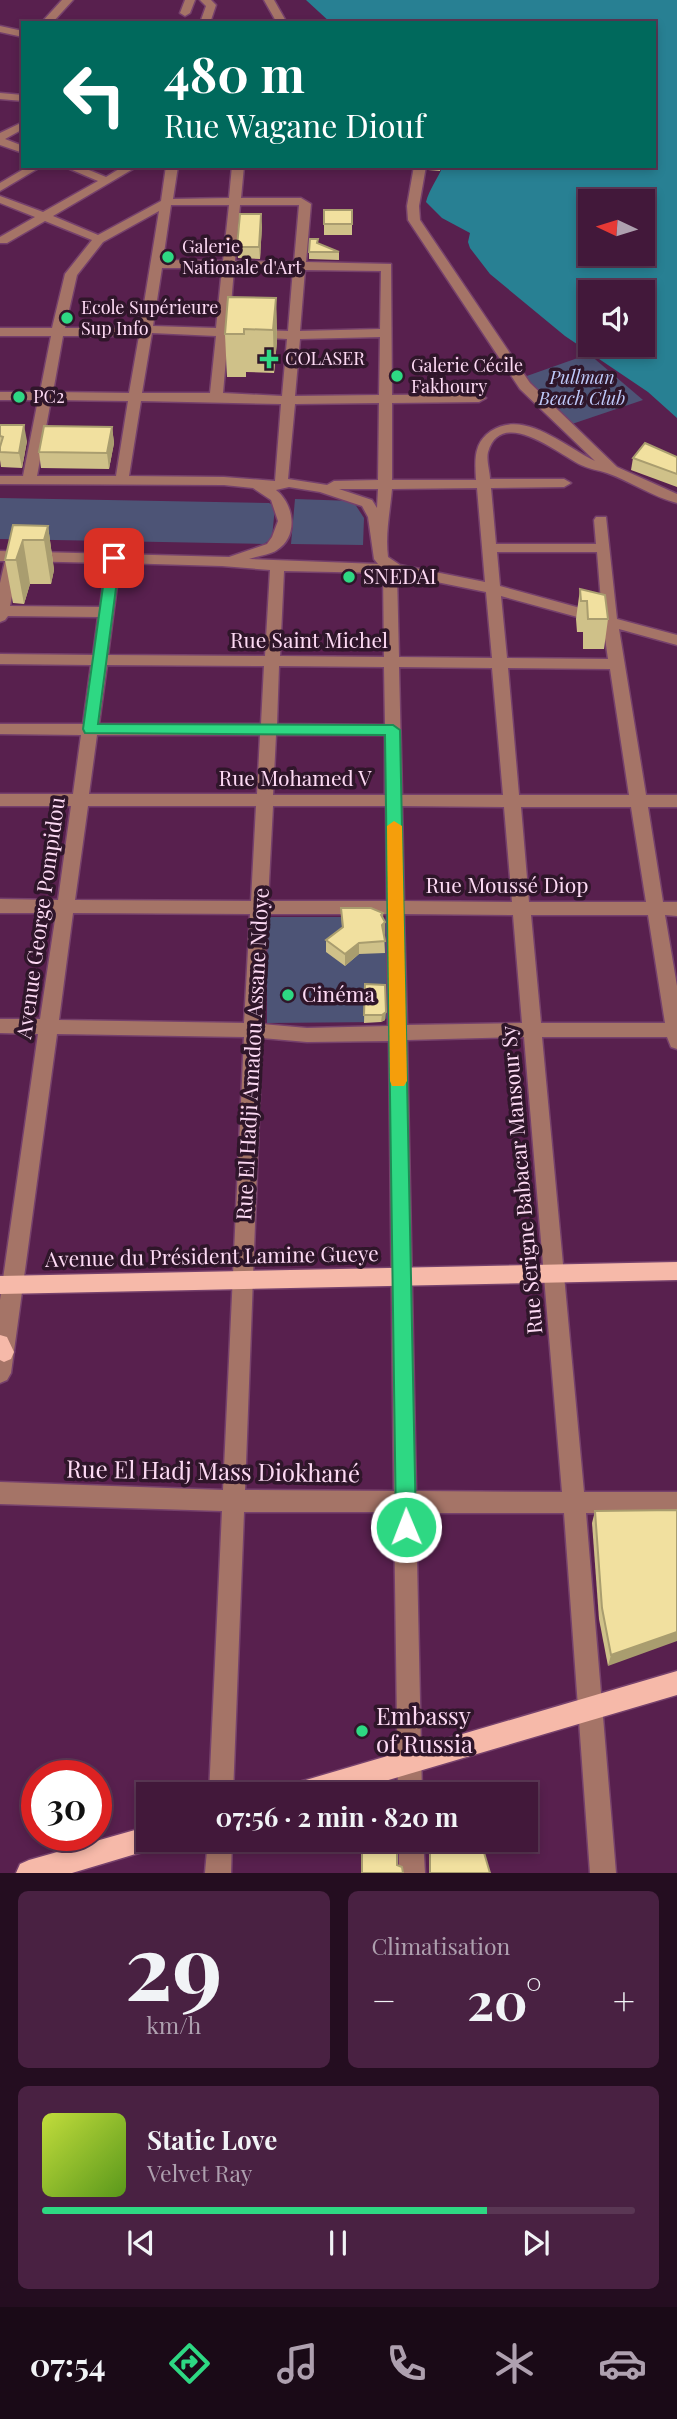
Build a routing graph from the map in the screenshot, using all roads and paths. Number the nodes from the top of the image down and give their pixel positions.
1 (68, 0) edge
2 (190, 0) edge
3 (269, 0) edge
4 (208, 2) edge
5 (185, 13) dead end
6 (48, 21) edge
7 (205, 21) edge
8 (281, 21) edge
9 (0, 29) edge
10 (21, 34) edge
11 (0, 96) edge
12 (21, 98) edge
13 (21, 126) edge
14 (0, 139) edge
15 (21, 148) edge
16 (34, 168) edge
17 (73, 168) edge
18 (130, 168) edge
19 (172, 168) edge
20 (239, 168) edge
21 (420, 168) edge
22 (107, 181) junction
23 (0, 188) edge
24 (0, 199) edge
25 (235, 201) junction
26 (167, 202) junction
27 (46, 216) junction
28 (99, 239) junction
29 (1, 243) edge
30 (157, 264) junction
31 (229, 265) junction
32 (298, 268) junction
33 (146, 331) junction
34 (222, 331) junction
35 (0, 332) edge
36 (58, 332) junction
37 (387, 333) junction
38 (292, 335) junction
39 (0, 396) edge
40 (45, 396) junction
41 (136, 397) junction
42 (216, 397) junction
43 (386, 398) junction
44 (479, 398) dead end
45 (288, 400) junction
46 (612, 470) junction
47 (0, 480) edge
48 (29, 480) junction
49 (122, 480) junction
50 (224, 481) junction
51 (564, 483) dead end
52 (483, 484) junction
53 (385, 485) junction
54 (281, 486) junction
55 (310, 486) junction
56 (677, 499) edge
57 (601, 520) dead end
58 (378, 537) junction
59 (489, 548) junction
60 (604, 548) junction
61 (6, 556) edge
62 (114, 558) junction
63 (222, 561) junction
64 (388, 564) junction
65 (276, 566) junction
66 (492, 589) junction
67 (106, 612) junction
68 (1, 614) edge
69 (610, 622) junction
70 (677, 640) edge
71 (0, 659) edge
72 (100, 660) junction
73 (272, 661) junction
74 (391, 662) junction
75 (499, 663) junction
76 (617, 664) junction
77 (0, 729) edge
78 (90, 729) junction
79 (268, 729) junction
80 (393, 730) junction
81 (0, 800) edge
82 (80, 800) junction
83 (265, 800) junction
84 (394, 800) junction
85 (512, 801) junction
86 (639, 801) junction
87 (677, 801) edge
88 (0, 906) edge
89 (65, 906) junction
90 (260, 907) junction
91 (396, 908) junction
92 (522, 909) junction
93 (656, 909) junction
94 (677, 909) edge
95 (0, 1026) edge
96 (49, 1026) junction
97 (253, 1030) junction
98 (532, 1030) junction
99 (398, 1033) junction
100 (676, 1034) edge
101 (677, 1271) edge
102 (553, 1274) junction
103 (402, 1278) junction
104 (242, 1282) junction
105 (6, 1285) edge
106 (1, 1356) edge
107 (0, 1493) edge
108 (234, 1501) junction
109 (405, 1501) junction
110 (574, 1502) junction
111 (677, 1503) edge
112 (677, 1683) edge
113 (589, 1709) junction
114 (410, 1761) junction
115 (222, 1782) edge
116 (339, 1782) edge
117 (410, 1782) edge
118 (136, 1842) edge
119 (219, 1852) edge
120 (411, 1852) edge
121 (29, 1873) edge
122 (218, 1873) edge
123 (412, 1873) edge
124 (603, 1873) edge

1 - 6 street
2 - 5 street
3 - 8 street
4 - 7 street
9 - 10 street
11 - 12 street
13 - 14 street
14 - 15 street
16 - 23 street
17 - 22 street
18 - 22 street
19 - 26 street
20 - 25 street
21 - 46 street
22 - 27 street
24 - 27 street
25 - 26 street
25 - 31 street
25 - 32 street
26 - 28 street
26 - 30 street
27 - 28 street
27 - 29 street
28 - 36 street
30 - 31 street
30 - 33 street
31 - 32 street
31 - 34 street
32 - 37 street
32 - 38 street
33 - 34 street
33 - 36 street
33 - 41 street
34 - 38 street
34 - 42 street
35 - 36 street
36 - 40 street
37 - 38 street
37 - 43 street
38 - 45 street
39 - 40 street
40 - 41 street
40 - 48 street
41 - 42 street
41 - 49 street
42 - 45 street
43 - 44 street
43 - 45 street
43 - 53 street
45 - 54 street
46 - 52 street, Rue Serigne Babacar Mansour Sy
46 - 56 street
47 - 48 street
48 - 49 street
49 - 50 street
50 - 54 street
50 - 63 street
51 - 52 street
52 - 53 street
52 - 59 street, Rue Serigne Babacar Mansour Sy
53 - 55 street
53 - 58 street
54 - 55 street
55 - 58 street
57 - 60 street
58 - 64 street
59 - 60 street
59 - 66 street, Rue Serigne Babacar Mansour Sy
60 - 69 street
61 - 62 street
61 - 68 street
62 - 63 street
62 - 67 street, Avenue George Pompidou
63 - 65 street
64 - 65 street
64 - 66 street
64 - 74 street
65 - 73 street, Rue El Hadji Amadou Assane Ndoye
66 - 69 street
66 - 75 street, Rue Serigne Babacar Mansour Sy
67 - 68 street
67 - 72 street, Avenue George Pompidou
69 - 70 street
69 - 76 street
71 - 72 street, Rue Saint Michel
72 - 73 street, Rue Saint Michel
72 - 78 street, Avenue George Pompidou
73 - 74 street, Rue Saint Michel
73 - 79 street, Rue El Hadji Amadou Assane Ndoye
74 - 75 street, Rue Saint Michel
74 - 80 street
75 - 76 street, Rue Saint Michel
75 - 85 street, Rue Serigne Babacar Mansour Sy
76 - 86 street
77 - 78 street
78 - 79 street
78 - 82 street, Avenue George Pompidou
79 - 80 street
79 - 83 street, Rue El Hadji Amadou Assane Ndoye
80 - 84 street
81 - 82 street, Rue Mohamed V
82 - 83 street, Rue Mohamed V
82 - 89 street, Avenue George Pompidou
83 - 84 street, Rue Mohamed V
83 - 90 street, Rue El Hadji Amadou Assane Ndoye
84 - 85 street, Rue Mohamed V
84 - 91 street
85 - 86 street, Rue Mohamed V
85 - 92 street, Rue Serigne Babacar Mansour Sy
86 - 87 street, Rue Mohamed V
86 - 93 street
88 - 89 street, Rue Moussé Diop
89 - 90 street, Rue Moussé Diop
89 - 96 street, Avenue George Pompidou
90 - 91 street, Rue Moussé Diop
90 - 97 street, Rue El Hadji Amadou Assane Ndoye
91 - 92 street, Rue Moussé Diop
91 - 99 street
92 - 93 street, Rue Moussé Diop
92 - 98 street, Rue Serigne Babacar Mansour Sy
93 - 94 street, Rue Moussé Diop
93 - 100 street
95 - 96 street
96 - 97 street
96 - 105 street, Avenue George Pompidou
97 - 99 street
97 - 104 street, Rue El Hadji Amadou Assane Ndoye
98 - 99 street
98 - 100 street
98 - 102 street, Rue Serigne Babacar Mansour Sy
99 - 103 street
101 - 102 main road, Avenue du Président Lamine Gueye
102 - 103 main road, Avenue du Président Lamine Gueye
102 - 110 street, Rue Serigne Babacar Mansour Sy
103 - 104 main road, Avenue du Président Lamine Gueye
103 - 109 street
104 - 105 main road, Avenue du Président Lamine Gueye
104 - 108 street, Rue El Hadji Amadou Assane Ndoye
105 - 106 street, Avenue George Pompidou
107 - 108 street, Rue El Hadj Mass Diokhané
108 - 109 street, Rue El Hadj Mass Diokhané
108 - 115 street, Rue El Hadji Amadou Assane Ndoye
109 - 110 street, Rue El Hadj Mass Diokhané
109 - 114 street
110 - 111 street, Rue El Hadj Mass Diokhané
110 - 113 street, Rue Serigne Babacar Mansour Sy
112 - 113 main road
113 - 114 main road
113 - 124 street, Rue Serigne Babacar Mansour Sy
114 - 116 main road
114 - 117 street
118 - 121 main road
119 - 122 street
120 - 123 street

